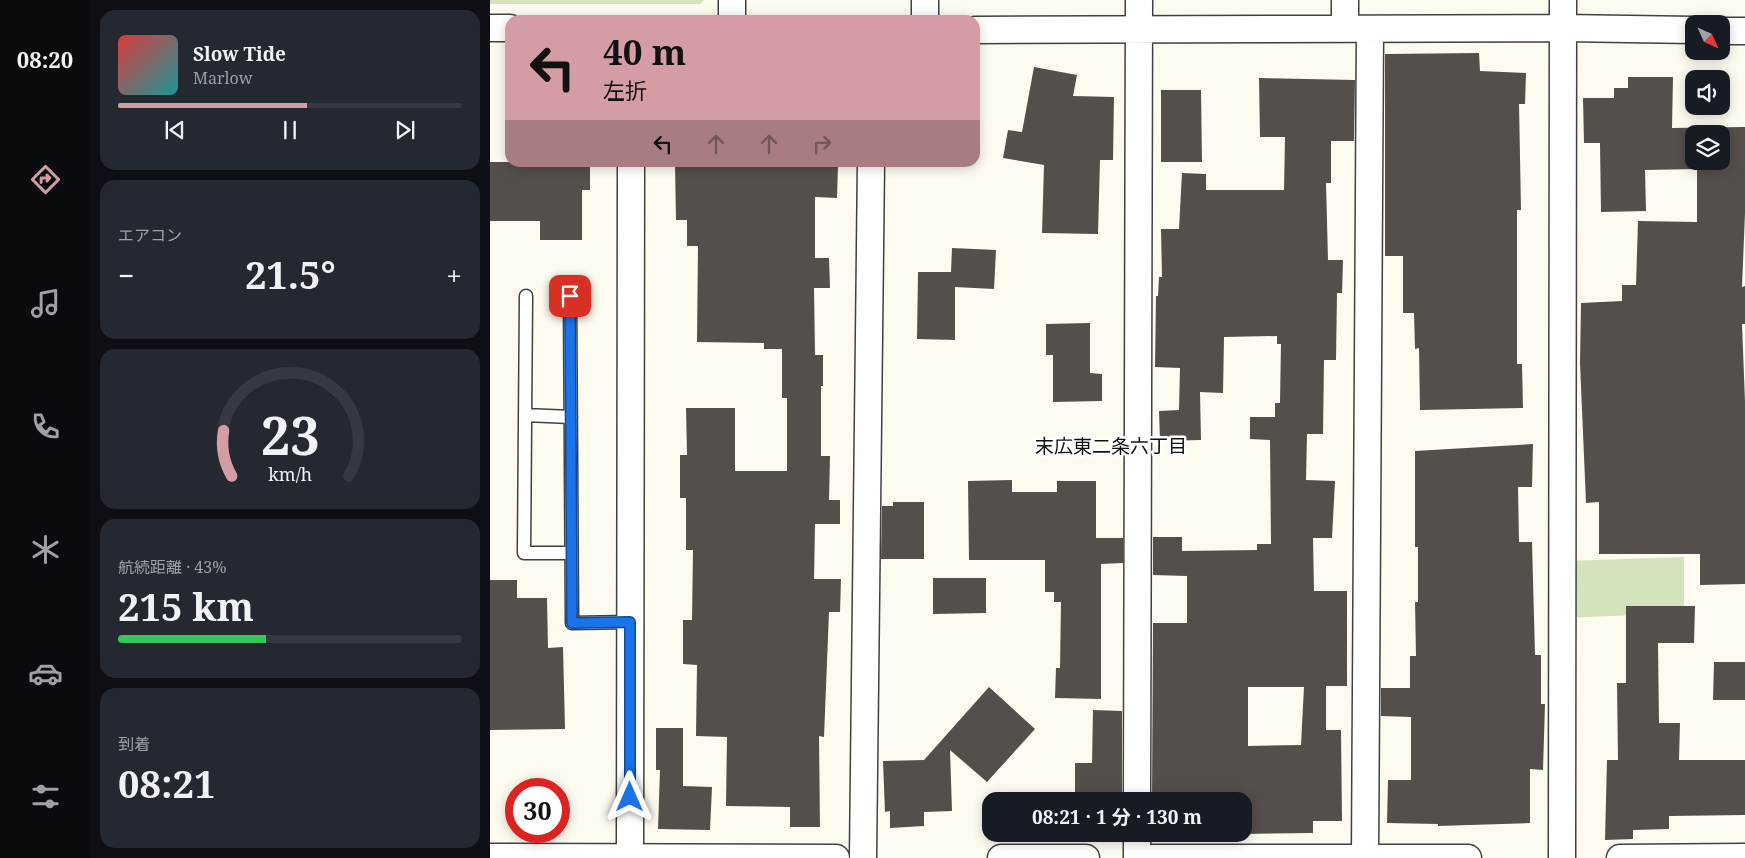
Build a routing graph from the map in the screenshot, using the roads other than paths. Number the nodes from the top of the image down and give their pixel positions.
1 (732, 0) edge
2 (925, 0) edge
3 (1139, 0) edge
4 (1345, 0) edge
5 (1563, 0) edge
6 (732, 15) edge
7 (925, 15) edge
8 (490, 28) edge
9 (505, 28) edge
10 (1563, 28) junction
11 (980, 30) edge
12 (1139, 30) junction
13 (1358, 30) junction
14 (1685, 30) edge
15 (1730, 31) edge
16 (1745, 31) edge
17 (631, 167) edge
18 (871, 167) edge
19 (526, 296) dead end
20 (570, 296) dead end
21 (525, 414) junction
22 (571, 417) junction
23 (572, 554) junction
24 (630, 622) junction
25 (1137, 792) edge
26 (1137, 842) edge
27 (630, 856) junction
28 (490, 857) edge
29 (1745, 857) edge
30 (836, 858) edge
31 (863, 858) edge
32 (1001, 858) edge
33 (1040, 858) edge
34 (1086, 858) edge
35 (1137, 858) edge
36 (1152, 858) edge
37 (1353, 858) edge
38 (1468, 858) edge
39 (1562, 858) edge
40 (1620, 858) edge

1 - 6 street
2 - 7 street
3 - 12 street
4 - 13 street
5 - 10 street
8 - 9 street
10 - 13 street
10 - 14 street
10 - 39 street
11 - 12 street
12 - 13 street
12 - 25 street
13 - 37 street
15 - 16 street
17 - 24 street
18 - 31 street
19 - 21 lane
20 - 22 lane
21 - 22 lane
21 - 23 lane
22 - 23 lane
23 - 24 lane
24 - 27 street
26 - 35 street
27 - 28 street
27 - 30 street
29 - 40 street
32 - 33 street
33 - 34 street
36 - 37 street
37 - 38 street

